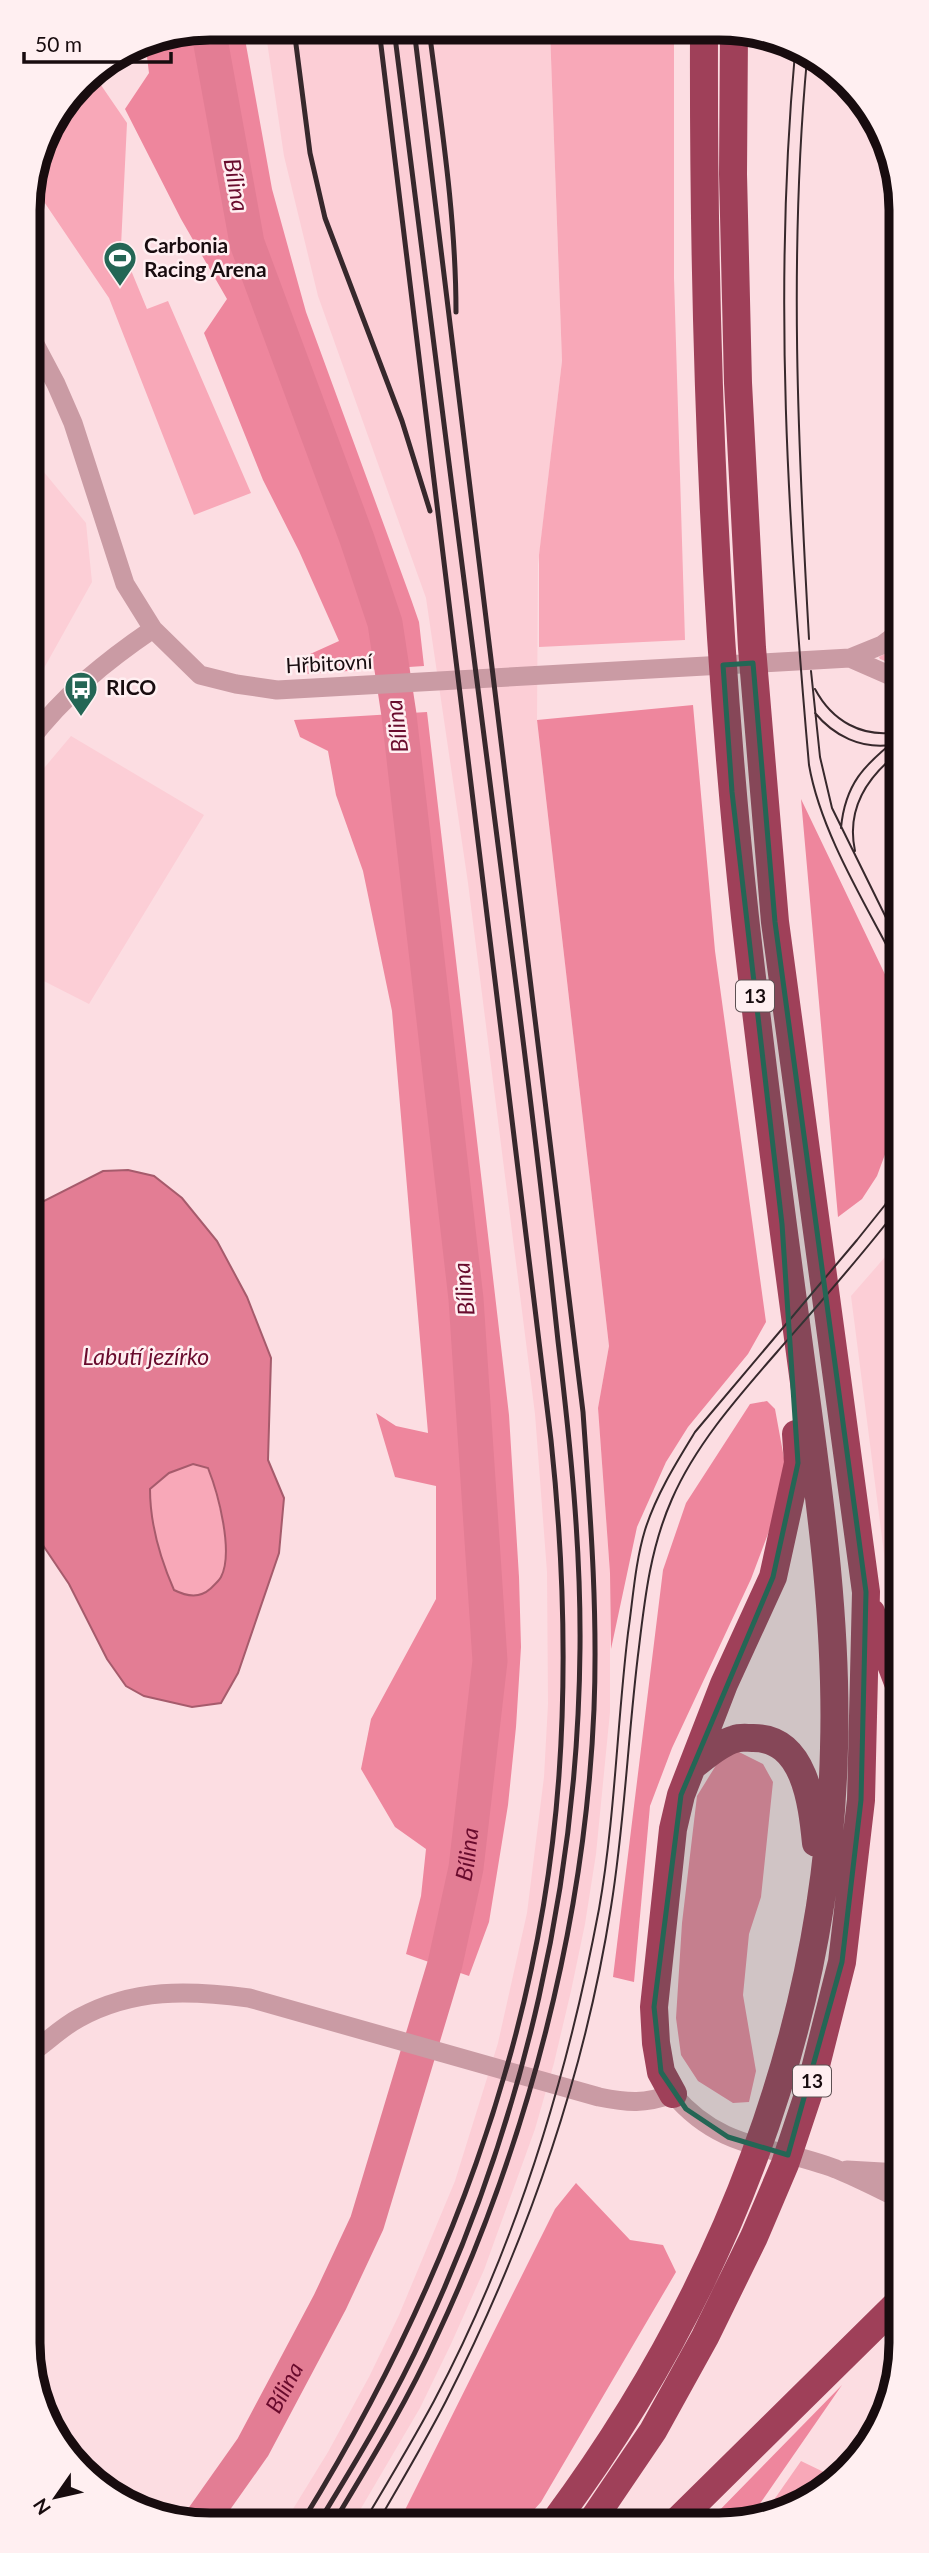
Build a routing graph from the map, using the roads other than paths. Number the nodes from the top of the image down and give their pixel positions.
1 (704, 40) edge
2 (734, 41) edge
3 (41, 356) edge
4 (153, 629) junction
5 (889, 640) edge
6 (850, 658) junction
7 (889, 675) edge
8 (41, 726) edge
9 (782, 1224) junction
10 (866, 1592) junction
11 (888, 1659) edge
12 (694, 1765) junction
13 (813, 1956) junction
14 (40, 2046) edge
15 (673, 2094) junction
16 (836, 2169) junction
17 (888, 2172) edge
18 (888, 2193) edge
19 (888, 2313) edge
20 (560, 2513) edge
21 (597, 2513) edge
22 (685, 2513) edge

1 - 9 highway, 13
2 - 10 highway, 13
3 - 4 street, Hřbitovní
4 - 6 street, Hřbitovní
4 - 8 street
5 - 6 street
6 - 7 street
9 - 12 highway
9 - 13 highway, 13
10 - 11 highway
10 - 21 highway, 13
12 - 13 highway
12 - 15 highway
13 - 20 highway, 13
14 - 15 street
15 - 16 street
16 - 17 street
16 - 18 street
19 - 22 highway

